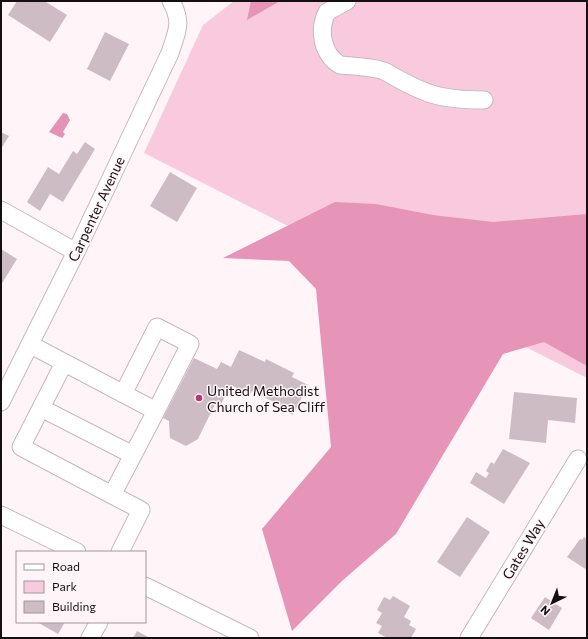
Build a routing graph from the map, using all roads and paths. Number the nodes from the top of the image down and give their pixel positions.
1 (347, 1) edge
2 (174, 7) edge
3 (484, 100) dead end
4 (1, 210) edge
5 (76, 252) junction
6 (30, 345) junction
7 (64, 363) junction
8 (123, 394) junction
9 (1, 402) edge
10 (41, 408) junction
11 (156, 411) junction
12 (133, 455) junction
13 (578, 459) dead end
14 (112, 495) junction
15 (1, 515) edge
16 (75, 551) edge
17 (120, 551) edge
18 (146, 586) edge
19 (98, 623) edge
20 (90, 638) edge
21 (250, 638) edge
22 (469, 638) edge

1 - 3 street
2 - 5 street, Carpenter Avenue
4 - 5 street
5 - 6 street, Carpenter Avenue
6 - 7 street
6 - 9 street, Carpenter Avenue
7 - 8 street
7 - 10 street
8 - 11 street
8 - 11 street
10 - 12 street
10 - 14 street
11 - 12 street
12 - 14 street
13 - 22 street, Gates Way
14 - 17 street
15 - 16 street
18 - 21 street
19 - 20 street

